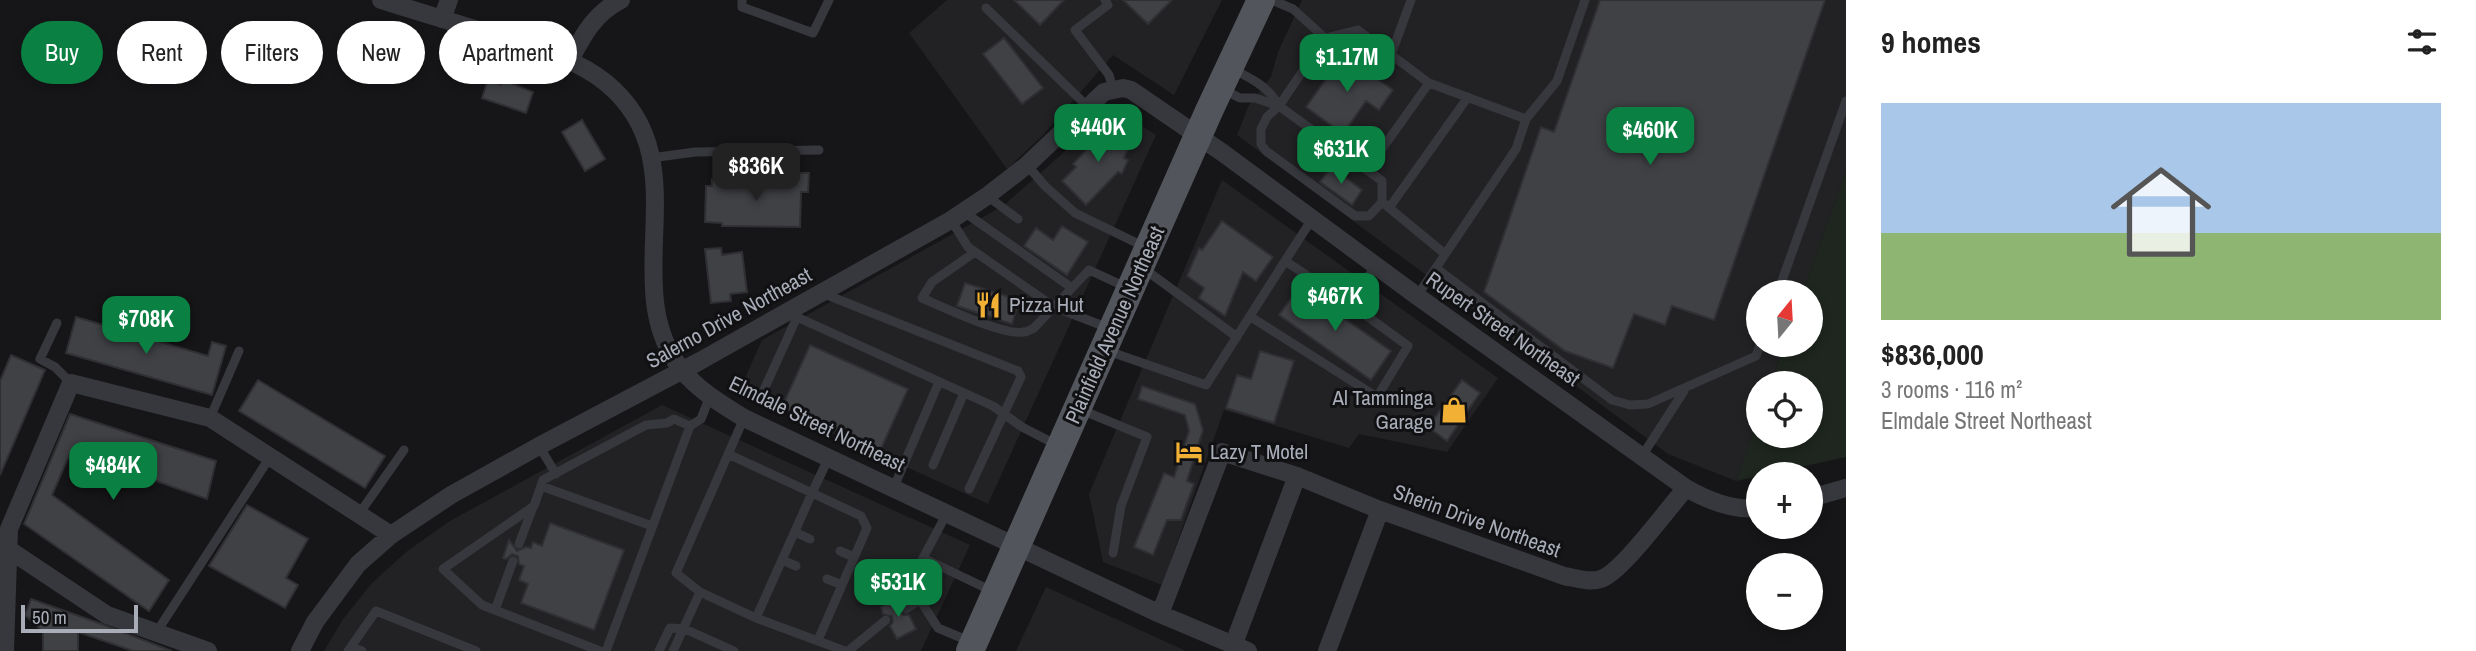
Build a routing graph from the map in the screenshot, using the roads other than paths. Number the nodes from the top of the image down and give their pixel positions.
1 (381, 0) edge
2 (449, 0) edge
3 (621, 0) edge
4 (742, 0) edge
5 (829, 0) edge
6 (1105, 0) edge
7 (1261, 0) edge
8 (1272, 0) edge
9 (1411, 0) edge
10 (1586, 0) edge
11 (986, 8) dead end
12 (442, 19) junction
13 (448, 21) edge
14 (1325, 38) junction
15 (577, 47) edge
16 (1391, 55) junction
17 (577, 64) edge
18 (1225, 78) junction
19 (1429, 83) junction
20 (1113, 89) junction
21 (1468, 97) junction
22 (1846, 101) edge
23 (1279, 106) junction
24 (1088, 107) junction
25 (1526, 119) junction
26 (1836, 129) junction
27 (1846, 133) edge
28 (1199, 136) junction
29 (819, 150) dead end
30 (651, 158) junction
31 (1027, 165) junction
32 (1367, 170) junction
33 (987, 196) junction
34 (1385, 205) junction
35 (957, 216) junction
36 (1018, 219) dead end
37 (1312, 219) junction
38 (975, 253) junction
39 (1445, 254) junction
40 (1285, 261) junction
41 (1376, 266) junction
42 (1141, 268) junction
43 (1436, 268) junction
44 (1782, 280) edge
45 (1072, 288) junction
46 (820, 293) junction
47 (1417, 296) junction
48 (1349, 303) junction
49 (1054, 307) junction
50 (791, 315) junction
51 (1251, 317) junction
52 (57, 323) dead end
53 (1237, 337) junction
54 (1108, 340) junction
55 (239, 351) dead end
56 (1754, 357) edge
57 (682, 370) junction
58 (939, 382) junction
59 (71, 383) junction
60 (1685, 389) junction
61 (964, 393) junction
62 (762, 394) dead end
63 (710, 396) junction
64 (1078, 408) junction
65 (1005, 413) junction
66 (210, 418) junction
67 (744, 418) junction
68 (690, 426) junction
69 (538, 446) junction
70 (1060, 447) junction
71 (404, 450) dead end
72 (728, 454) junction
73 (1642, 456) junction
74 (270, 457) junction
75 (829, 457) junction
76 (933, 465) dead end
77 (556, 474) junction
78 (1297, 476) junction
79 (541, 486) junction
80 (894, 487) junction
81 (1686, 488) junction
82 (1846, 488) edge
83 (969, 489) dead end
84 (812, 493) junction
85 (1823, 495) edge
86 (534, 506) junction
87 (1746, 507) edge
88 (1380, 510) junction
89 (947, 513) junction
90 (359, 514) junction
91 (652, 526) junction
92 (4, 528) edge
93 (795, 532) junction
94 (391, 535) junction
95 (810, 538) dead end
96 (519, 544) dead end
97 (1017, 546) junction
98 (8, 549) junction
99 (840, 551) dead end
100 (1113, 553) dead end
101 (854, 557) junction
102 (923, 558) junction
103 (782, 560) junction
104 (513, 561) dead end
105 (796, 566) dead end
106 (827, 579) dead end
107 (842, 585) junction
108 (700, 592) junction
109 (996, 593) junction
110 (920, 600) junction
111 (906, 609) dead end
112 (495, 610) junction
113 (1160, 614) junction
114 (756, 618) junction
115 (886, 620) dead end
116 (685, 629) junction
117 (156, 633) junction
118 (1205, 634) junction
119 (818, 640) junction
120 (3, 642) edge
121 (972, 647) edge
122 (1241, 648) edge
123 (350, 649) edge
124 (208, 651) edge
125 (300, 651) edge
126 (362, 651) edge
127 (476, 651) edge
128 (600, 651) edge
129 (606, 651) edge
130 (660, 651) edge
131 (673, 651) edge
132 (734, 651) edge
133 (846, 651) edge
134 (1197, 651) edge
135 (1327, 651) edge

1 - 12 street, Elmdale Street Northeast
2 - 12 street
3 - 15 street
4 - 5 lane
6 - 20 lane
7 - 18 main road, Plainfield Avenue Northeast
8 - 14 lane
9 - 16 lane
10 - 25 lane
11 - 24 lane
12 - 13 street, Elmdale Street Northeast
14 - 16 lane
14 - 23 lane
16 - 19 lane
17 - 30 street, Elmdale Street Northeast
18 - 23 lane
18 - 23 lane
18 - 28 main road, Plainfield Avenue Northeast
19 - 21 lane
19 - 32 lane
20 - 24 street, Salerno Drive Northeast
20 - 28 street
21 - 25 lane
21 - 34 lane
22 - 26 lane
23 - 32 lane
23 - 34 lane
24 - 31 street, Salerno Drive Northeast
25 - 39 lane
26 - 27 lane
26 - 44 lane
28 - 37 street, Rupert Street Northeast
28 - 42 main road, Plainfield Avenue Northeast
29 - 30 lane
30 - 57 street, Elmdale Street Northeast
31 - 33 street, Salerno Drive Northeast
31 - 42 lane
32 - 34 lane
33 - 35 street, Salerno Drive Northeast
33 - 36 lane
34 - 39 lane
35 - 38 lane
35 - 45 lane
35 - 46 street, Salerno Drive Northeast
37 - 40 lane
37 - 41 street, Rupert Street Northeast
38 - 49 lane
38 - 49 lane
39 - 43 lane
40 - 48 lane
40 - 51 lane
41 - 47 street, Rupert Street Northeast
41 - 48 lane
42 - 45 lane
42 - 53 lane
42 - 54 main road, Plainfield Avenue Northeast
43 - 47 lane
43 - 60 lane
45 - 49 lane
46 - 50 street, Salerno Drive Northeast
46 - 65 lane
47 - 73 street, Rupert Street Northeast
48 - 51 lane
49 - 54 lane
50 - 57 street, Salerno Drive Northeast
50 - 58 lane
50 - 62 lane
51 - 53 lane
52 - 59 lane
53 - 54 lane
54 - 64 main road, Plainfield Avenue Northeast
55 - 66 lane
56 - 60 lane
57 - 63 street, Elmdale Street Northeast
57 - 69 street, Salerno Drive Northeast
58 - 61 lane
58 - 80 lane
59 - 66 street
59 - 92 street
60 - 73 lane
61 - 65 lane
61 - 76 lane
63 - 67 street, Elmdale Street Northeast
63 - 68 lane
64 - 70 main road, Plainfield Avenue Northeast
64 - 100 lane
65 - 70 lane
65 - 83 lane
66 - 74 street
67 - 72 lane
67 - 75 street, Elmdale Street Northeast
68 - 77 lane
68 - 91 lane
69 - 77 lane
69 - 94 street, Salerno Drive Northeast
70 - 97 main road, Plainfield Avenue Northeast
71 - 90 lane
72 - 84 lane
72 - 108 lane
73 - 81 street, Rupert Street Northeast
74 - 90 street
74 - 117 lane
75 - 80 street, Elmdale Street Northeast
75 - 84 lane
77 - 79 lane
78 - 88 street, Sherin Drive Northeast
78 - 113 street, Sherin Drive Northeast
78 - 122 street
79 - 86 lane
79 - 91 lane
80 - 89 street, Elmdale Street Northeast
81 - 87 street, Rupert Street Northeast
81 - 88 street, Sherin Drive Northeast
82 - 85 street
84 - 93 lane
84 - 101 lane
86 - 96 lane
86 - 112 lane
88 - 135 street
89 - 97 street, Elmdale Street Northeast
89 - 102 lane
90 - 94 street
91 - 129 lane
92 - 98 street
93 - 95 lane
93 - 103 lane
94 - 125 street, Salerno Drive Northeast
97 - 109 main road, Plainfield Avenue Northeast
97 - 113 street, Elmdale Street Northeast
98 - 117 street
98 - 120 street
99 - 101 lane
101 - 107 lane
102 - 109 lane
102 - 110 lane
103 - 105 lane
103 - 114 lane
104 - 112 lane
106 - 107 lane
107 - 119 lane
108 - 114 lane
108 - 116 lane
109 - 121 main road, Plainfield Avenue Northeast
110 - 111 lane
110 - 121 lane
112 - 128 lane
113 - 118 street, Elmdale Street Northeast
114 - 119 lane
115 - 133 lane
116 - 130 lane
116 - 131 lane
116 - 132 lane
117 - 124 street
118 - 122 street, Elmdale Street Northeast
118 - 134 street
119 - 133 lane
123 - 126 lane
123 - 127 lane

